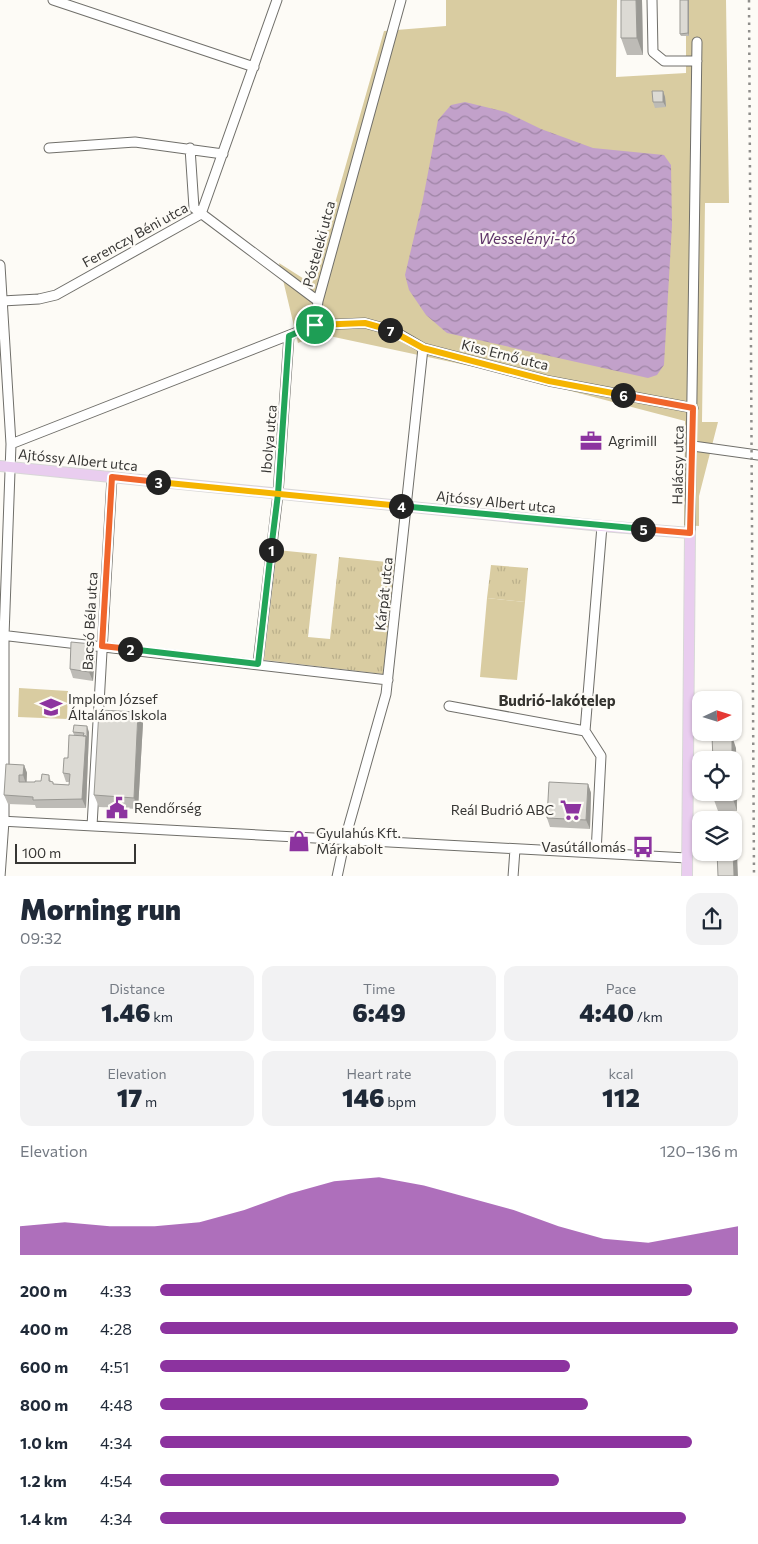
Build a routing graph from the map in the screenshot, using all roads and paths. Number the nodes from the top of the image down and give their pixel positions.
1 (53, 0) edge
2 (277, 0) edge
3 (401, 0) edge
4 (652, 0) edge
5 (698, 42) dead end
6 (697, 61) junction
7 (254, 67) junction
8 (49, 148) dead end
9 (190, 148) junction
10 (223, 154) junction
11 (200, 214) junction
12 (0, 265) edge
13 (2, 301) junction
14 (318, 301) junction
15 (2, 312) edge
16 (315, 325) junction
17 (289, 336) junction
18 (423, 348) junction
19 (693, 408) junction
20 (11, 444) junction
21 (693, 446) junction
22 (758, 455) edge
23 (5, 466) edge
24 (112, 477) junction
25 (278, 494) junction
26 (407, 507) junction
27 (602, 526) junction
28 (690, 533) junction
29 (2, 635) edge
30 (102, 646) junction
31 (258, 664) junction
32 (388, 680) junction
33 (449, 706) dead end
34 (584, 731) junction
35 (2, 821) edge
36 (92, 826) junction
37 (345, 838) junction
38 (515, 849) junction
39 (596, 852) junction
40 (687, 858) junction
41 (0, 876) edge
42 (337, 876) edge
43 (513, 876) edge
44 (687, 876) edge

1 - 7 street
2 - 7 street
3 - 14 street, Pósteleki utca
4 - 6 street
5 - 6 street, Halácsy utca
6 - 19 street, Halácsy utca
7 - 10 street
8 - 9 street
9 - 10 street
9 - 11 street
10 - 11 street
11 - 13 street, Ferenczy Béni utca
11 - 14 street, Ferenczy Béni utca
12 - 13 street
13 - 15 street
14 - 16 street, Pósteleki utca
15 - 20 street
16 - 17 street
16 - 18 street, Kiss Ernő utca
17 - 20 street
17 - 25 street, Ibolya utca
18 - 19 street, Kiss Ernő utca
18 - 26 street, Kárpát utca
19 - 21 street, Halácsy utca
20 - 23 street
21 - 22 street
21 - 28 street, Halácsy utca
23 - 24 main road, Ajtóssy Albert utca
23 - 29 street
24 - 25 main road, Ajtóssy Albert utca
24 - 30 street, Bacsó Béla utca
25 - 26 main road, Ajtóssy Albert utca
25 - 31 street, Ibolya utca
26 - 27 main road, Ajtóssy Albert utca
26 - 32 street, Kárpát utca
27 - 28 main road, Ajtóssy Albert utca
27 - 34 street
28 - 40 main road, Halácsy utca
29 - 30 street
29 - 35 street
30 - 31 street
30 - 36 street, Bacsó Béla utca
31 - 32 street
32 - 37 street, Kárpát utca
33 - 34 street
34 - 39 street
35 - 36 street
35 - 41 street
36 - 37 street
37 - 38 street
37 - 42 street, Kárpát utca
38 - 39 street
38 - 43 street
39 - 40 street
40 - 44 main road, Halácsy utca

